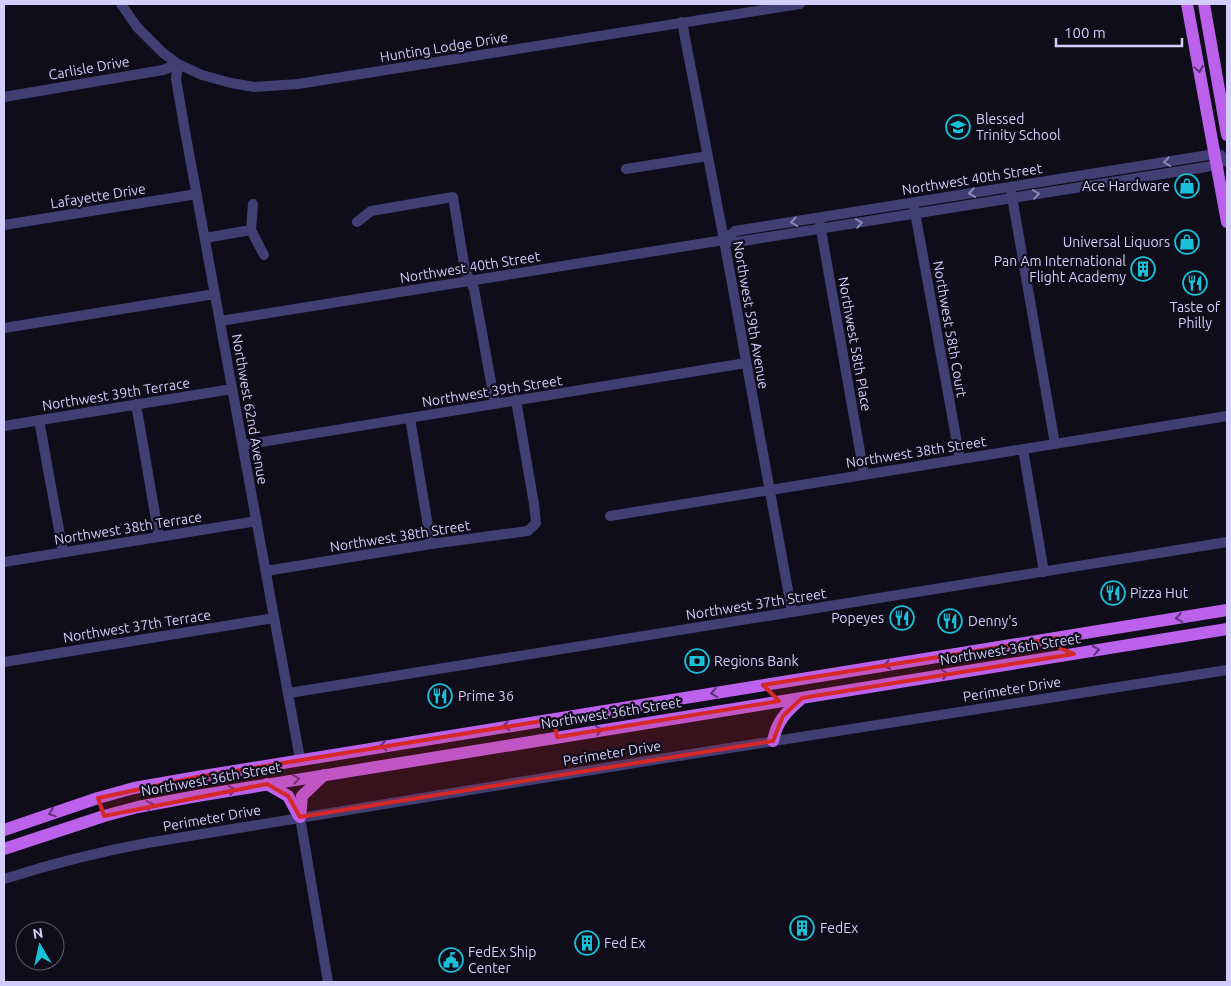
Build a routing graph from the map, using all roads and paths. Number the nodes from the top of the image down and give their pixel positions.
1 (121, 4) edge
2 (800, 4) edge
3 (1187, 4) edge
4 (1204, 4) edge
5 (682, 22) junction
6 (178, 64) junction
7 (4, 97) edge
8 (1227, 135) edge
9 (708, 156) junction
10 (1222, 159) edge
11 (626, 169) dead end
12 (1011, 187) junction
13 (197, 194) junction
14 (1012, 198) junction
15 (914, 203) junction
16 (254, 204) dead end
17 (916, 214) junction
18 (819, 218) junction
19 (357, 222) dead end
20 (1227, 222) edge
21 (4, 225) edge
22 (821, 229) junction
23 (252, 230) junction
24 (205, 238) junction
25 (724, 240) junction
26 (264, 255) dead end
27 (469, 281) junction
28 (215, 294) junction
29 (220, 321) junction
30 (4, 328) edge
31 (746, 363) junction
32 (232, 389) junction
33 (516, 400) junction
34 (136, 404) junction
35 (495, 404) junction
36 (1227, 416) edge
37 (410, 418) junction
38 (39, 420) junction
39 (4, 426) edge
40 (1056, 444) junction
41 (243, 445) junction
42 (1023, 449) junction
43 (960, 460) junction
44 (864, 474) junction
45 (769, 490) junction
46 (610, 516) dead end
47 (257, 521) junction
48 (159, 537) junction
49 (1227, 542) edge
50 (431, 544) junction
51 (63, 552) junction
52 (4, 562) edge
53 (266, 571) junction
54 (1044, 572) junction
55 (1227, 610) edge
56 (792, 612) junction
57 (274, 618) junction
58 (1227, 629) edge
59 (1056, 638) junction
60 (1074, 654) junction
61 (925, 659) junction
62 (4, 662) edge
63 (986, 668) junction
64 (1227, 670) edge
65 (904, 681) junction
66 (762, 685) junction
67 (289, 693) junction
68 (802, 698) junction
69 (787, 700) junction
70 (744, 707) junction
71 (554, 718) junction
72 (557, 737) junction
73 (773, 741) junction
74 (300, 759) junction
75 (324, 774) junction
76 (267, 784) junction
77 (98, 798) junction
78 (104, 816) junction
79 (300, 817) junction
80 (4, 830) edge
81 (4, 849) edge
82 (4, 879) edge
83 (328, 982) edge

1 - 6 street, Hunting Lodge Drive
2 - 5 street, Hunting Lodge Drive
3 -> 10 main road
4 - 8 main road
5 - 6 street, Hunting Lodge Drive
5 - 9 street, Northwest 59th Avenue
6 - 7 street, Carlisle Drive
6 - 13 street, Northwest 62nd Avenue
9 - 11 street
9 - 25 street, Northwest 59th Avenue
10 -> 12 street, Northwest 40th Street
14 -> 10 street, Northwest 40th Street
10 - 20 main road
12 - 14 street
12 -> 15 street, Northwest 40th Street
13 - 21 street, Lafayette Drive
13 - 24 street, Northwest 62nd Avenue
14 - 17 street, Northwest 40th Street
14 - 40 street
15 - 17 street, Northwest 58th Court
15 - 18 street, Northwest 40th Street
16 - 23 street
22 -> 17 street, Northwest 40th Street
17 - 43 street, Northwest 58th Court
18 - 22 street, Northwest 58th Place
18 -> 25 street, Northwest 40th Street
19 - 27 street
22 - 25 street, Northwest 40th Street
22 - 44 street, Northwest 58th Place
23 - 24 street
23 - 26 street
24 - 28 street, Northwest 62nd Avenue
25 - 27 street, Northwest 40th Street
25 - 31 street, Northwest 59th Avenue
27 - 29 street, Northwest 40th Street
27 - 35 street
28 - 29 street, Northwest 62nd Avenue
28 - 30 street
29 - 32 street, Northwest 62nd Avenue
31 - 33 street, Northwest 39th Street
31 - 45 street, Northwest 59th Avenue
32 - 34 street, Northwest 39th Terrace
32 - 41 street, Northwest 62nd Avenue
33 - 35 street, Northwest 39th Street
33 - 50 street, Northwest 38th Street
34 - 38 street, Northwest 39th Terrace
34 - 48 street
35 - 37 street, Northwest 39th Street
36 - 40 street, Northwest 38th Street
37 - 41 street, Northwest 39th Street
37 - 50 street
38 - 39 street, Northwest 39th Terrace
38 - 51 street
40 - 42 street, Northwest 38th Street
41 - 47 street, Northwest 62nd Avenue
42 - 43 street, Northwest 38th Street
42 - 54 street
43 - 44 street, Northwest 38th Street
44 - 45 street, Northwest 38th Street
45 - 46 street, Northwest 38th Street
45 - 56 street, Northwest 59th Avenue
47 - 48 street, Northwest 38th Terrace
47 - 53 street, Northwest 62nd Avenue
48 - 51 street, Northwest 38th Terrace
49 - 54 street, Northwest 37th Street
50 - 53 street, Northwest 38th Street
51 - 52 street, Northwest 38th Terrace
53 - 57 street, Northwest 62nd Avenue
54 - 56 street, Northwest 37th Street
55 -> 59 main road, Northwest 36th Street
56 - 67 street, Northwest 37th Street
57 - 62 street, Northwest 37th Terrace
57 - 67 street, Northwest 62nd Avenue
60 -> 58 main road, Northwest 36th Street
59 - 60 main road
59 - 61 main road, Northwest 36th Street
59 - 63 main road
60 - 63 main road, Northwest 36th Street
61 - 65 main road
61 -> 66 main road, Northwest 36th Street
65 -> 63 main road, Northwest 36th Street
64 - 73 street, Perimeter Drive
65 - 68 main road, Northwest 36th Street
66 - 69 main road
66 - 70 main road
66 -> 71 main road, Northwest 36th Street
67 - 74 street, Northwest 62nd Avenue
68 - 69 main road, Northwest 36th Street
68 - 73 main road
69 - 70 main road, Northwest 36th Street
72 -> 70 main road, Northwest 36th Street
71 - 72 main road
71 -> 74 main road, Northwest 36th Street
72 - 75 main road, Northwest 36th Street
73 - 79 street, Perimeter Drive
74 - 77 main road, Northwest 36th Street
76 -> 75 main road, Northwest 36th Street
75 - 79 main road
78 -> 76 main road, Northwest 36th Street
76 - 79 main road
77 - 78 main road
77 -> 80 main road, Northwest 36th Street
78 - 81 main road, Northwest 36th Street
79 - 82 street, Perimeter Drive
79 - 83 street

